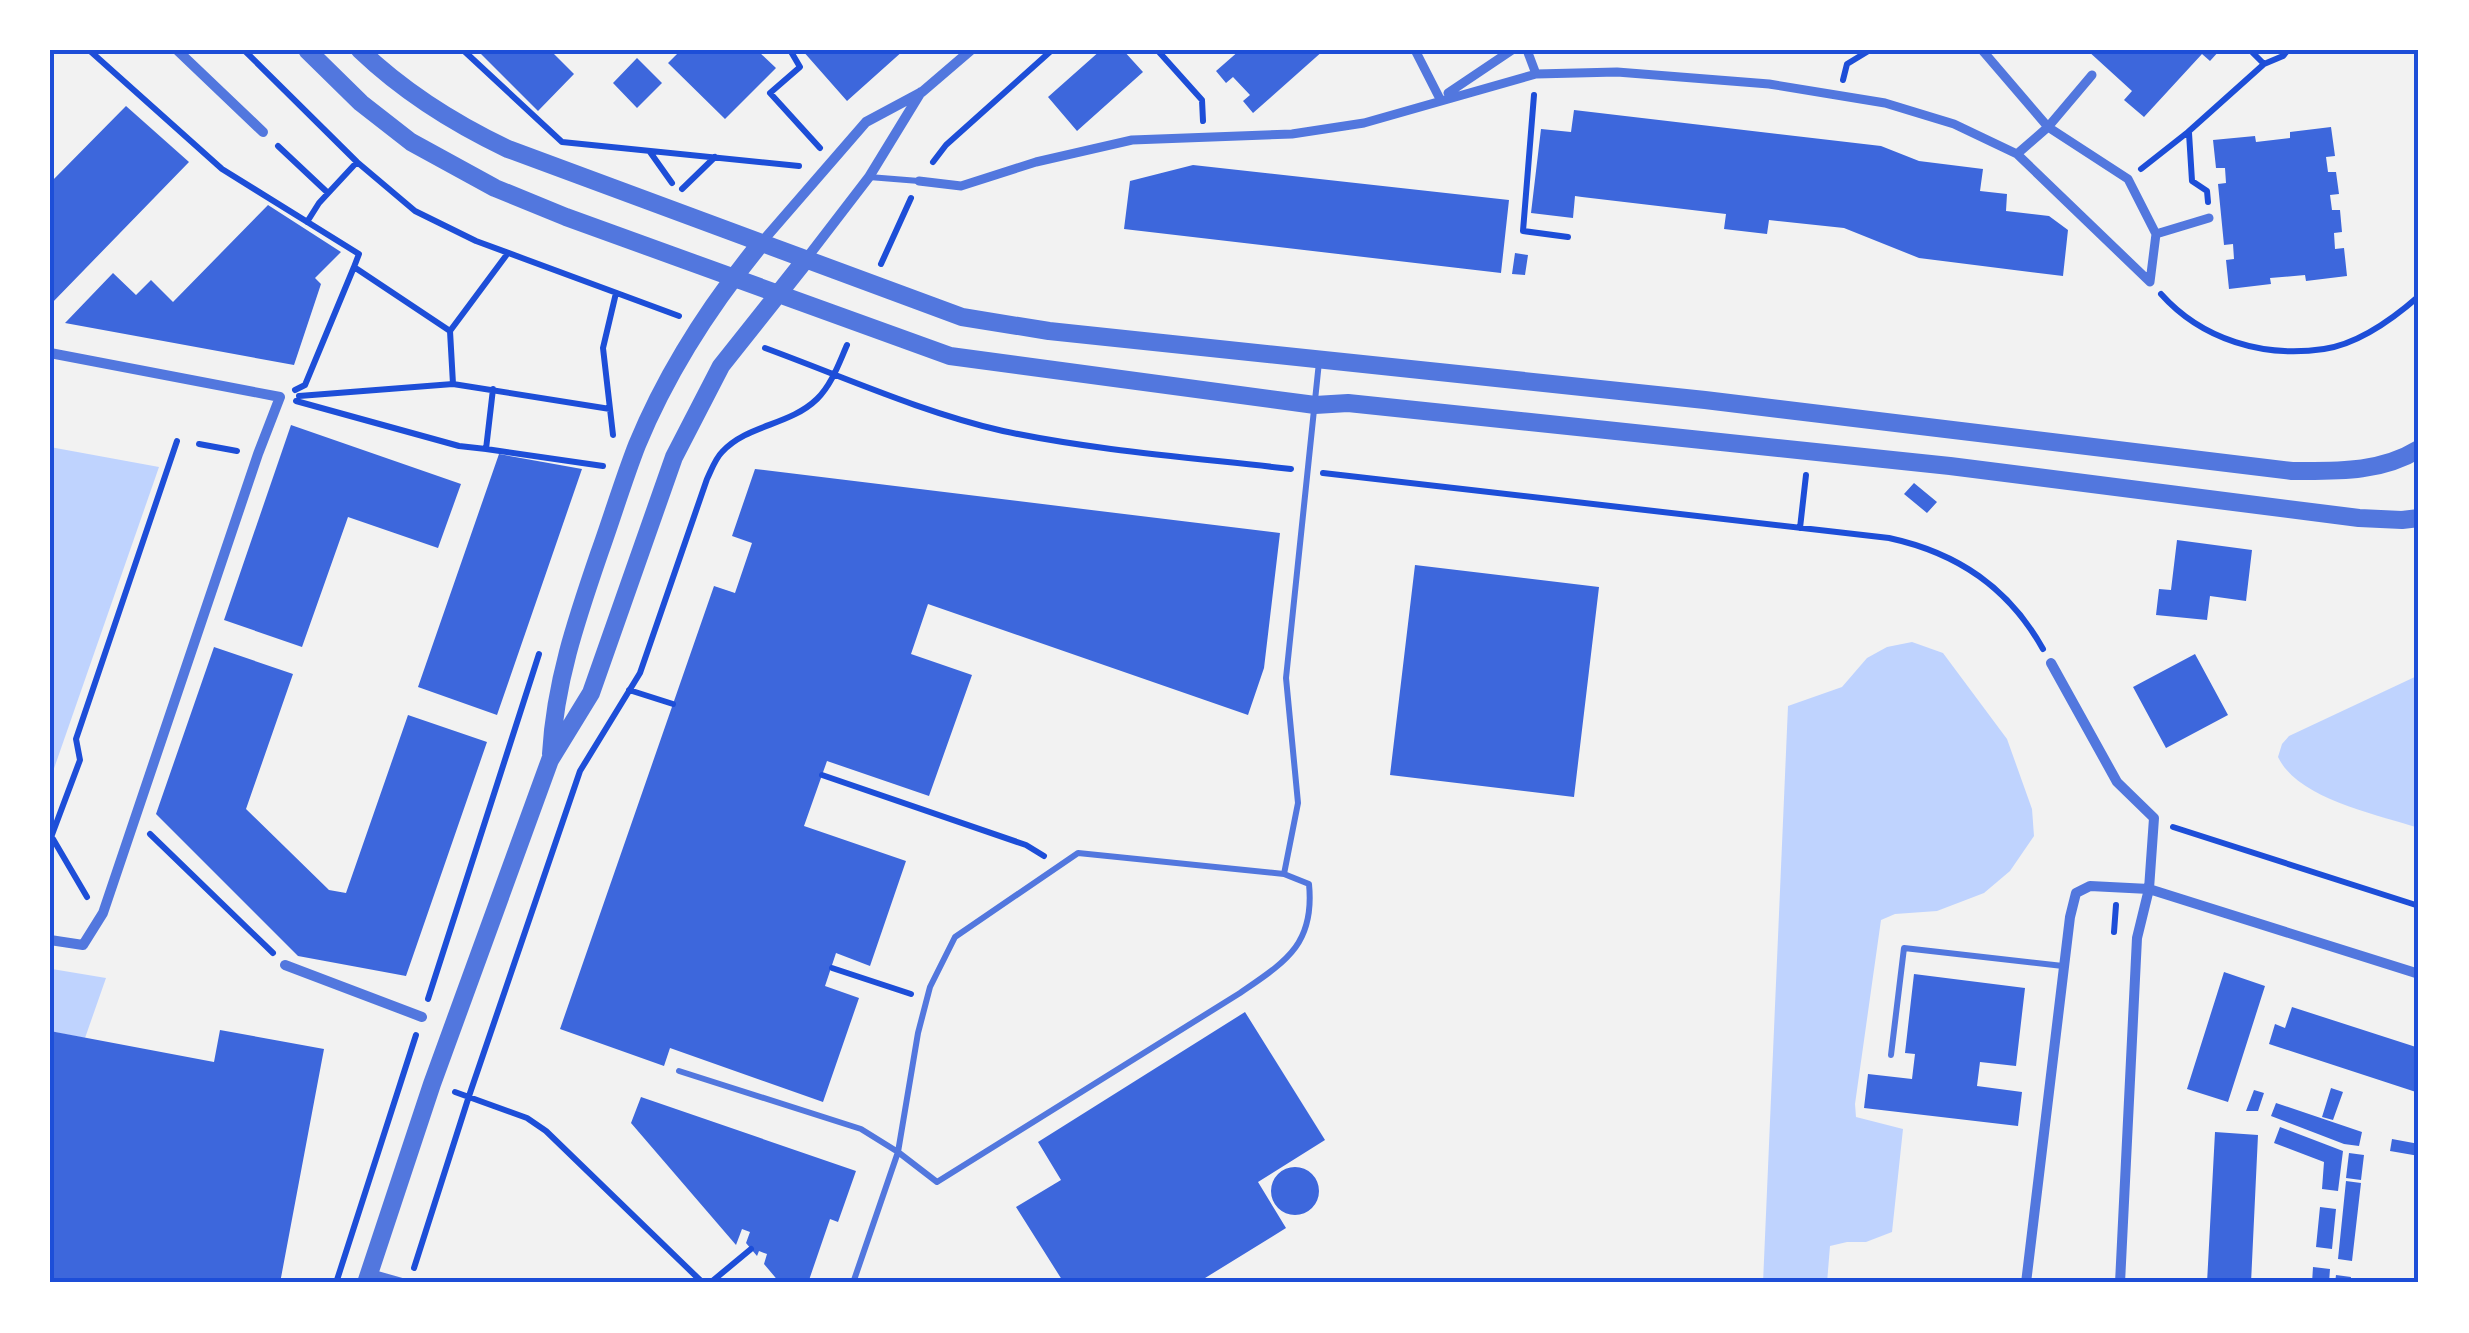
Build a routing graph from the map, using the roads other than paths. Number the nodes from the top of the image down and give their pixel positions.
1 (177, 50) edge
2 (307, 50) edge
3 (360, 50) edge
4 (971, 50) edge
5 (1415, 50) edge
6 (1512, 50) edge
7 (1527, 50) edge
8 (1982, 50) edge
9 (1536, 74) junction
10 (2092, 75) dead end
11 (922, 92) junction
12 (1440, 99) junction
13 (2048, 127) junction
14 (263, 132) road end
15 (2017, 154) junction
16 (870, 178) junction
17 (919, 181) joint
18 (2209, 218) road end
19 (2156, 234) junction
20 (761, 244) junction
21 (806, 258) junction
22 (733, 278) junction
23 (780, 295) junction
24 (50, 353) edge
25 (1319, 360) junction
26 (1315, 404) junction
27 (2419, 449) edge
28 (2419, 518) edge
29 (2051, 663) road end
30 (550, 760) junction
31 (1284, 874) junction
32 (2149, 890) junction
33 (50, 940) edge
34 (285, 965) road end
35 (2064, 966) junction
36 (2419, 974) edge
37 (422, 1017) road end
38 (1891, 1055) dead end
39 (678, 1071) dead end
40 (898, 1152) junction
41 (368, 1278) edge
42 (406, 1283) edge
43 (852, 1283) edge
44 (1864, 1283) edge
45 (1878, 1283) edge
46 (2026, 1283) edge
47 (2120, 1283) edge

1 - 14 street
2 - 22 street
3 - 20 street
4 - 11 street
5 - 12 street
6 - 12 street
7 - 9 street
8 - 13 street
9 - 12 street
9 - 15 street
10 - 13 street
11 - 16 street
11 - 20 street
12 - 17 street
13 - 15 street
13 - 19 street
15 - 19 street
16 - 17 lane
16 - 21 street
18 - 19 street
20 - 21 street
20 - 22 street
21 - 23 street
21 - 25 street
22 - 23 street
22 - 30 street
23 - 26 street
23 - 30 street
24 - 33 street
25 - 26 lane
25 - 27 street
26 - 28 street
26 - 31 lane
29 - 32 street
30 - 41 street
31 - 40 lane
31 - 40 lane
32 - 35 street
32 - 36 street
32 - 47 street
34 - 37 street
35 - 38 lane
35 - 46 street
39 - 40 lane
40 - 43 lane
41 - 42 street
44 - 45 lane

